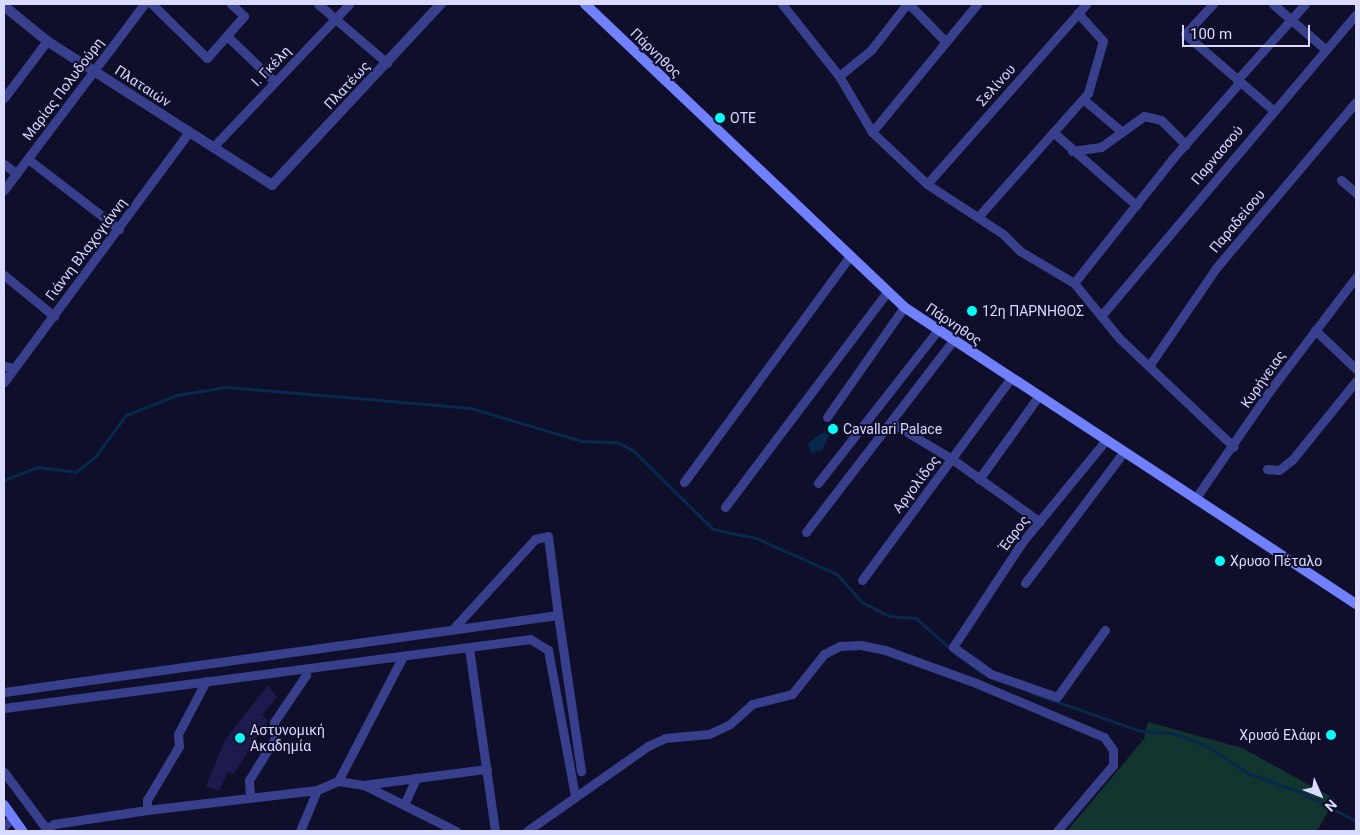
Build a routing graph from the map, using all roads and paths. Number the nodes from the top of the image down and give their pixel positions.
1 (144, 4) edge
2 (152, 4) edge
3 (231, 4) edge
4 (318, 4) edge
5 (349, 4) edge
6 (441, 4) edge
7 (585, 4) edge
8 (782, 4) edge
9 (908, 4) edge
10 (977, 4) edge
11 (1086, 4) edge
12 (1213, 4) edge
13 (1274, 4) edge
14 (1305, 4) edge
15 (4, 6) edge
16 (1078, 13) junction
17 (1356, 14) edge
18 (335, 19) junction
19 (1291, 19) junction
20 (227, 36) junction
21 (47, 41) junction
22 (946, 42) junction
23 (1325, 49) junction
24 (387, 63) junction
25 (94, 71) junction
26 (839, 76) junction
27 (1238, 81) junction
28 (275, 82) junction
29 (4, 98) edge
30 (1083, 99) junction
31 (1356, 102) edge
32 (1272, 110) junction
33 (189, 132) junction
34 (872, 132) junction
35 (1053, 132) junction
36 (1122, 132) junction
37 (1186, 144) junction
38 (213, 147) junction
39 (1072, 151) junction
40 (28, 158) junction
41 (4, 164) edge
42 (17, 174) junction
43 (1341, 180) dead end
44 (926, 184) junction
45 (272, 185) joint
46 (4, 190) edge
47 (1356, 193) edge
48 (1136, 205) junction
49 (978, 218) junction
50 (119, 230) junction
51 (849, 257) junction
52 (4, 275) edge
53 (1356, 277) edge
54 (1074, 283) junction
55 (887, 292) junction
56 (904, 307) junction
57 (54, 316) junction
58 (1101, 316) junction
59 (938, 330) junction
60 (1315, 330) junction
61 (954, 339) junction
62 (4, 366) edge
63 (1149, 366) junction
64 (14, 368) junction
65 (1356, 369) edge
66 (1010, 379) junction
67 (1356, 381) edge
68 (4, 382) edge
69 (1038, 397) junction
70 (826, 417) dead end
71 (892, 423) junction
72 (1105, 441) junction
73 (1234, 446) junction
74 (1123, 453) junction
75 (952, 459) junction
76 (1267, 469) dead end
77 (979, 479) junction
78 (684, 482) dead end
79 (818, 484) dead end
80 (1195, 499) junction
81 (725, 507) dead end
82 (1040, 522) junction
83 (806, 532) dead end
84 (862, 580) dead end
85 (1024, 583) dead end
86 (1356, 604) edge
87 (558, 615) junction
88 (452, 630) junction
89 (1105, 630) dead end
90 (469, 648) junction
91 (403, 656) junction
92 (305, 669) junction
93 (206, 681) junction
94 (4, 692) edge
95 (4, 708) edge
96 (487, 769) junction
97 (581, 771) dead end
98 (4, 772) edge
99 (416, 778) junction
100 (338, 781) junction
101 (363, 785) junction
102 (317, 790) junction
103 (250, 795) junction
104 (575, 796) junction
105 (4, 805) edge
106 (404, 805) junction
107 (147, 810) junction
108 (13, 818) junction
109 (4, 826) edge
110 (48, 830) edge
111 (22, 831) edge
112 (300, 831) edge
113 (456, 831) edge
114 (495, 831) edge
115 (527, 831) edge
116 (1057, 831) edge

1 - 25 street, Μαρίας Πολυδούρη
2 - 20 street
3 - 20 street
4 - 18 street
5 - 18 street, Ι. Γκέλη
6 - 24 street, Πλατέως
7 - 51 main road, Πάρνηθος
8 - 26 street
9 - 22 street
9 - 26 street
10 - 22 street
11 - 16 street, Σελίνου
12 - 27 street
13 - 19 street
14 - 19 street
15 - 21 street, Πλαταιών
16 - 30 street
16 - 44 street, Σελίνου
17 - 23 street, Παρνασσού
18 - 24 street
18 - 28 street, Ι. Γκέλη
19 - 23 street
19 - 27 street
20 - 28 street
21 - 25 street, Πλαταιών
21 - 29 street
22 - 34 street
23 - 32 street, Παρνασσού
24 - 45 street, Πλατέως
25 - 33 street, Πλαταιών
25 - 40 street, Μαρίας Πολυδούρη
26 - 34 street
27 - 32 street
27 - 37 street
28 - 38 street, Ι. Γκέλη
30 - 35 street
30 - 36 street
31 - 63 street, Παραδείσου
32 - 58 street, Παρνασσού
33 - 38 street, Πλαταιών
33 - 50 street, Γιάννη Βλαχογιάννη
34 - 44 street
35 - 39 street
35 - 49 street
36 - 37 street
36 - 39 street
37 - 48 street
38 - 45 street, Πλαταιών
39 - 48 street
40 - 42 street, Μαρίας Πολυδούρη
40 - 50 street
41 - 42 street
42 - 46 street, Μαρίας Πολυδούρη
43 - 47 street
44 - 49 street
48 - 54 street
49 - 54 street
50 - 57 street, Γιάννη Βλαχογιάννη
51 - 55 main road, Πάρνηθος
51 - 78 street
52 - 57 street
53 - 60 street, Κυρήνειας
54 - 58 street
55 - 56 main road, Πάρνηθος
55 - 81 street
56 - 59 main road, Πάρνηθος
56 - 70 street
57 - 64 street, Γιάννη Βλαχογιάννη
58 - 63 street
59 - 61 main road, Πάρνηθος
59 - 79 street
60 - 65 street
60 - 73 street, Κυρήνειας
61 - 66 main road, Πάρνηθος
61 - 71 street
62 - 64 street
63 - 73 street
64 - 68 street, Γιάννη Βλαχογιάννη
66 - 69 main road, Πάρνηθος
66 - 75 street, Αργολίδος
67 - 76 street
69 - 72 main road, Πάρνηθος
69 - 77 street
71 - 75 street
71 - 83 street
72 - 74 main road, Πάρνηθος
72 - 82 street, Έαρος
73 - 80 street, Κυρήνειας
74 - 80 main road, Πάρνηθος
74 - 85 street
75 - 77 street
75 - 84 street, Αργολίδος
77 - 82 street
80 - 86 main road, Πάρνηθος
82 - 89 street, Έαρος
87 - 88 street
87 - 88 street
87 - 97 street
88 - 94 street
90 - 91 street
90 - 96 street
90 - 104 street
91 - 92 street
91 - 100 street
92 - 93 street
92 - 103 street
93 - 95 street
93 - 107 street
96 - 99 street
96 - 114 street
98 - 110 street
99 - 101 street
99 - 106 street
100 - 101 street
100 - 102 street
101 - 106 street
102 - 103 street
102 - 112 street
103 - 107 street
104 - 115 street
104 - 116 street
105 - 108 main road
106 - 113 street
107 - 110 street
108 - 109 street
108 - 111 main road

